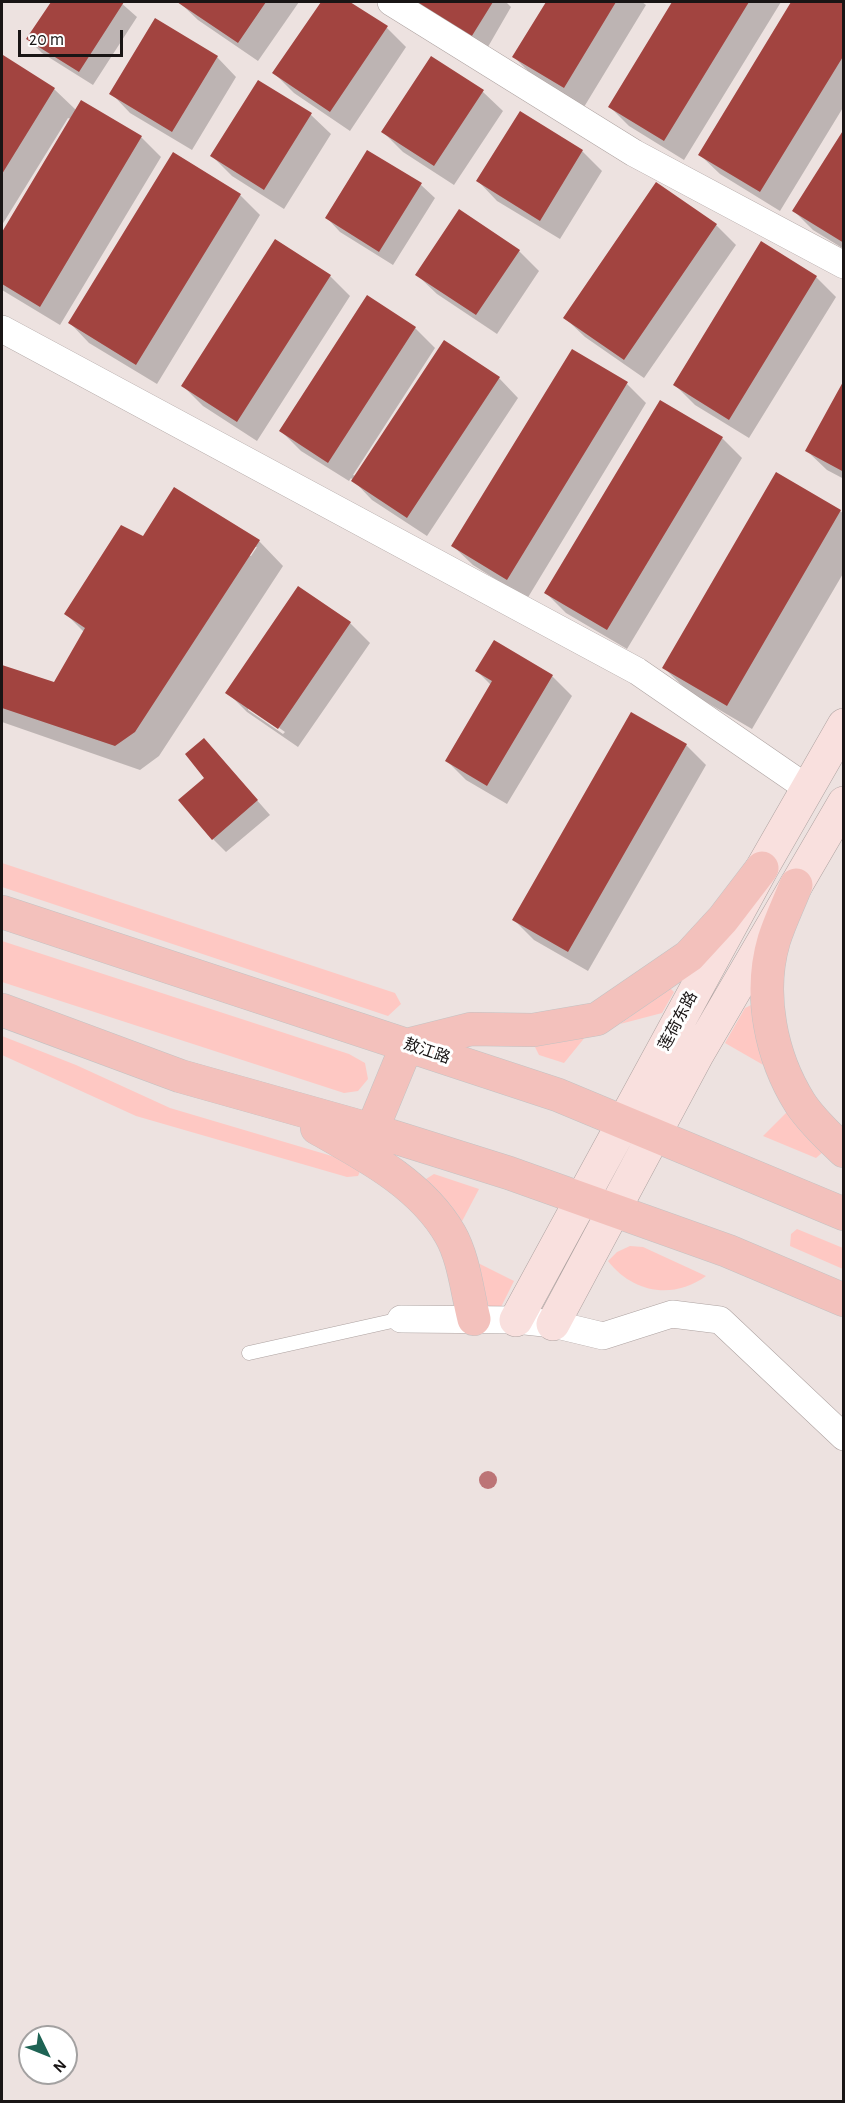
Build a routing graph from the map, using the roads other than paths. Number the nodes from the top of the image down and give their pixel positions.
1 (392, 2) edge
2 (843, 265) edge
3 (2, 329) edge
4 (843, 725) edge
5 (807, 788) junction
6 (843, 803) edge
7 (762, 868) junction
8 (796, 885) junction
9 (2, 912) edge
10 (2, 1010) edge
11 (407, 1045) junction
12 (279, 1106) junction
13 (623, 1122) junction
14 (372, 1131) junction
15 (653, 1135) junction
16 (843, 1151) edge
17 (581, 1198) junction
18 (613, 1210) junction
19 (843, 1214) edge
20 (843, 1300) edge
21 (400, 1319) joint
22 (474, 1319) junction
23 (516, 1320) junction
24 (553, 1324) junction
25 (249, 1353) dead end
26 (843, 1437) edge

1 - 2 street
3 - 5 street
4 - 5 main road, 莲荷东路
5 - 7 main road, 莲荷东路
6 - 8 main road, 莲荷东路
7 - 11 main road
7 - 13 main road, 莲荷东路
8 - 15 main road, 莲荷东路
8 - 16 main road
9 - 11 main road, 敖江路
10 - 12 main road
11 - 13 main road, 敖江路
11 - 14 main road
12 - 14 main road
12 - 22 main road
13 - 15 main road, 敖江路
13 - 17 main road, 莲荷东路
14 - 17 main road
15 - 18 main road, 莲荷东路
15 - 19 main road, 敖江路
17 - 18 main road
17 - 23 main road, 莲荷东路
18 - 20 main road
18 - 24 main road, 莲荷东路
21 - 22 street
21 - 25 lane
22 - 23 street
23 - 24 street
24 - 26 street

